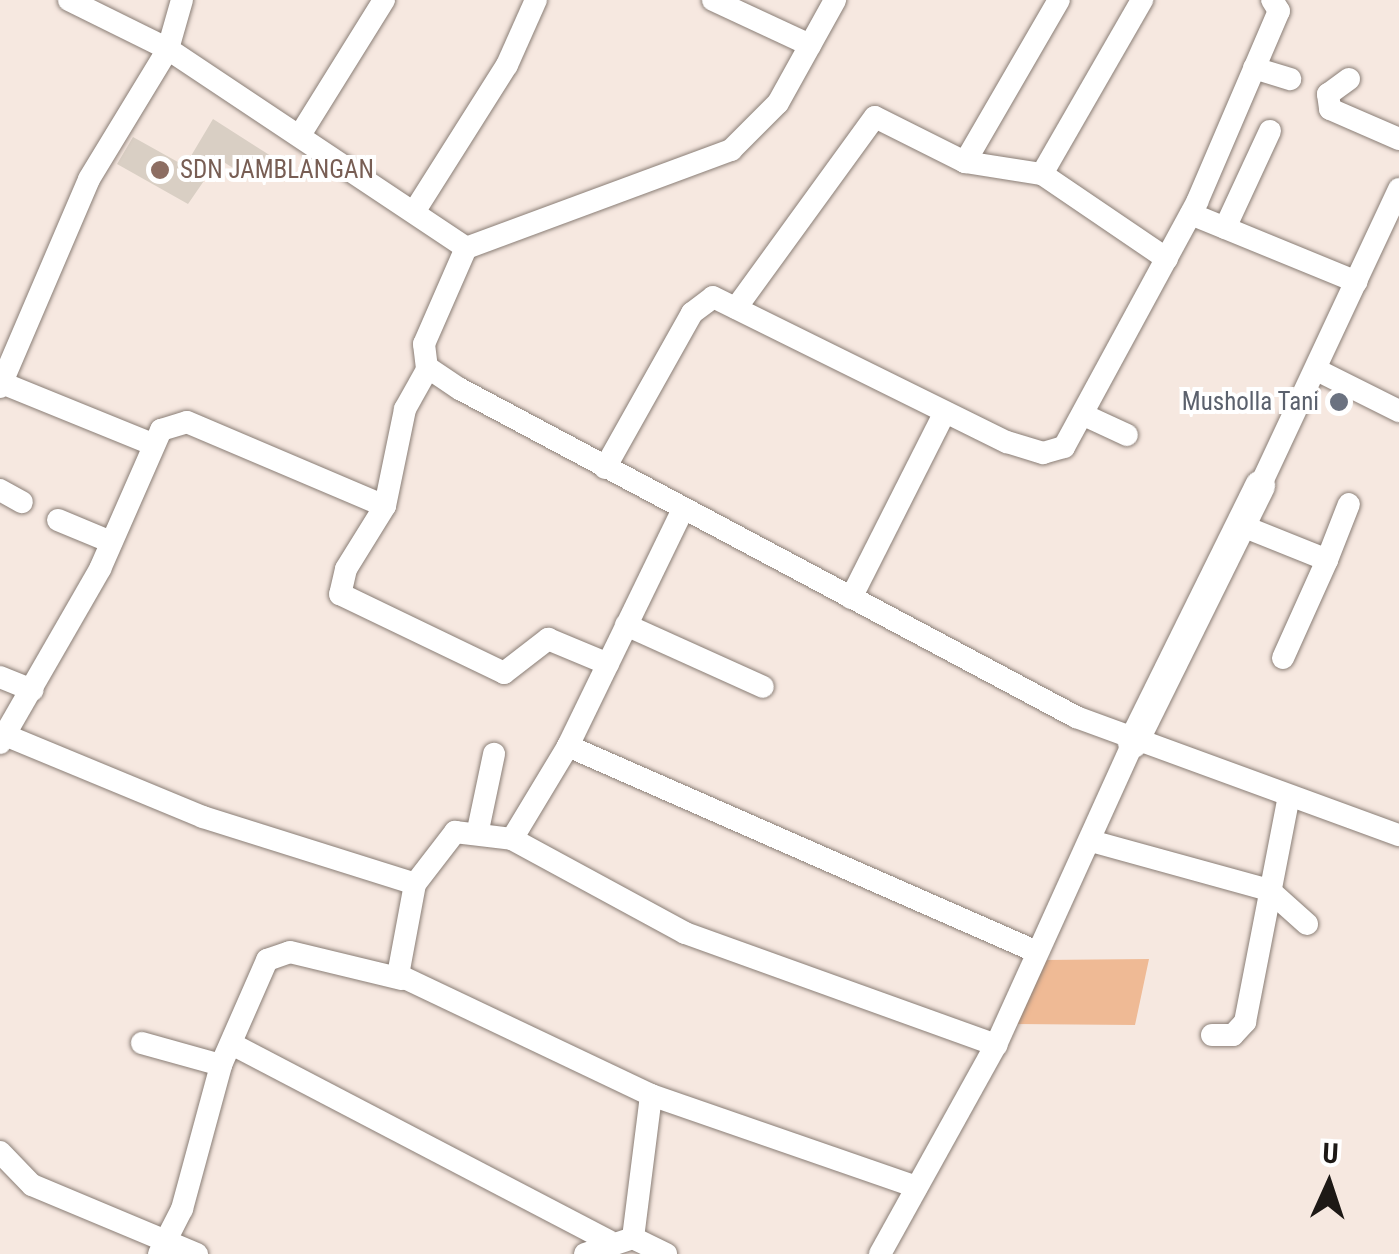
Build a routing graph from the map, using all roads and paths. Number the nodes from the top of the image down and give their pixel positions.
1 (69, 0) edge
2 (182, 0) edge
3 (384, 0) edge
4 (536, 0) edge
5 (713, 0) edge
6 (835, 0) edge
7 (1059, 0) edge
8 (1142, 0) edge
9 (1272, 0) edge
10 (810, 45) junction
11 (168, 49) junction
12 (1254, 68) junction
13 (1290, 79) dead end
14 (1349, 80) dead end
15 (1270, 132) dead end
16 (300, 135) junction
17 (1399, 139) edge
18 (965, 162) junction
19 (1042, 174) junction
20 (1399, 189) edge
21 (414, 212) junction
22 (1190, 214) junction
23 (1225, 228) junction
24 (1389, 240) edge
25 (466, 248) junction
26 (1167, 259) junction
27 (1356, 282) junction
28 (736, 308) junction
29 (428, 368) junction
30 (1317, 370) junction
31 (1, 384) edge
32 (1399, 411) edge
33 (945, 412) junction
34 (1086, 416) junction
35 (1127, 435) dead end
36 (152, 444) junction
37 (605, 468) junction
38 (1260, 486) joint
39 (0, 490) edge
40 (22, 502) dead end
41 (1349, 504) dead end
42 (384, 506) junction
43 (682, 511) junction
44 (58, 520) dead end
45 (1240, 525) junction
46 (112, 542) junction
47 (1327, 560) junction
48 (851, 598) junction
49 (626, 626) junction
50 (1283, 658) dead end
51 (608, 664) junction
52 (0, 677) edge
53 (763, 687) dead end
54 (32, 690) junction
55 (3, 739) edge
56 (1134, 743) junction
57 (568, 746) junction
58 (494, 754) dead end
59 (1288, 800) junction
60 (478, 830) junction
61 (1399, 836) edge
62 (512, 839) junction
63 (1091, 842) junction
64 (415, 884) junction
65 (1269, 890) junction
66 (1308, 924) dead end
67 (1037, 952) junction
68 (402, 979) junction
69 (1212, 1035) dead end
70 (142, 1042) dead end
71 (232, 1044) junction
72 (996, 1045) junction
73 (221, 1066) junction
74 (651, 1095) junction
75 (0, 1152) edge
76 (916, 1187) junction
77 (906, 1216) junction
78 (632, 1238) junction
79 (608, 1240) junction
80 (163, 1248) edge
81 (197, 1254) edge
82 (585, 1254) edge
83 (666, 1254) edge
84 (880, 1254) edge
85 (896, 1254) edge

1 - 11 street
2 - 11 street
3 - 16 street
4 - 21 street
5 - 10 street
6 - 10 street
7 - 18 street
8 - 19 street
9 - 12 street
10 - 25 street
11 - 16 street
11 - 31 street
12 - 13 street
12 - 22 street
14 - 17 street
15 - 23 street
16 - 21 street
18 - 19 street
18 - 28 street
19 - 26 street
20 - 24 street
21 - 25 street
22 - 23 street
22 - 26 street
23 - 27 street
24 - 27 street
25 - 29 street
26 - 34 street
27 - 30 street
28 - 33 street
28 - 37 street
29 - 37 street
29 - 42 street
30 - 32 street
30 - 38 street
31 - 36 street
33 - 34 street
33 - 48 street
34 - 35 street
36 - 42 street
36 - 46 street
37 - 43 street
38 - 45 main road
39 - 40 street
41 - 47 street
42 - 51 street
43 - 48 street
43 - 49 street
44 - 46 street
45 - 47 street
45 - 56 main road
46 - 54 street
47 - 50 street
48 - 56 street
49 - 51 street
49 - 53 street
51 - 57 street
52 - 54 street
54 - 55 street
55 - 64 street
56 - 59 street
56 - 63 street
57 - 62 street
57 - 67 street
58 - 60 street
59 - 61 street
59 - 65 street
60 - 62 street
60 - 64 street
62 - 72 street
63 - 65 street
63 - 67 street
64 - 68 street
65 - 66 street
65 - 69 street
67 - 72 street
68 - 71 street
68 - 74 street
70 - 73 street
71 - 73 street
71 - 79 street
72 - 76 street
73 - 80 street
74 - 76 street
74 - 78 street
75 - 80 street
76 - 77 street
77 - 84 street
77 - 85 street
78 - 79 street
78 - 83 street
79 - 82 street
80 - 81 street

